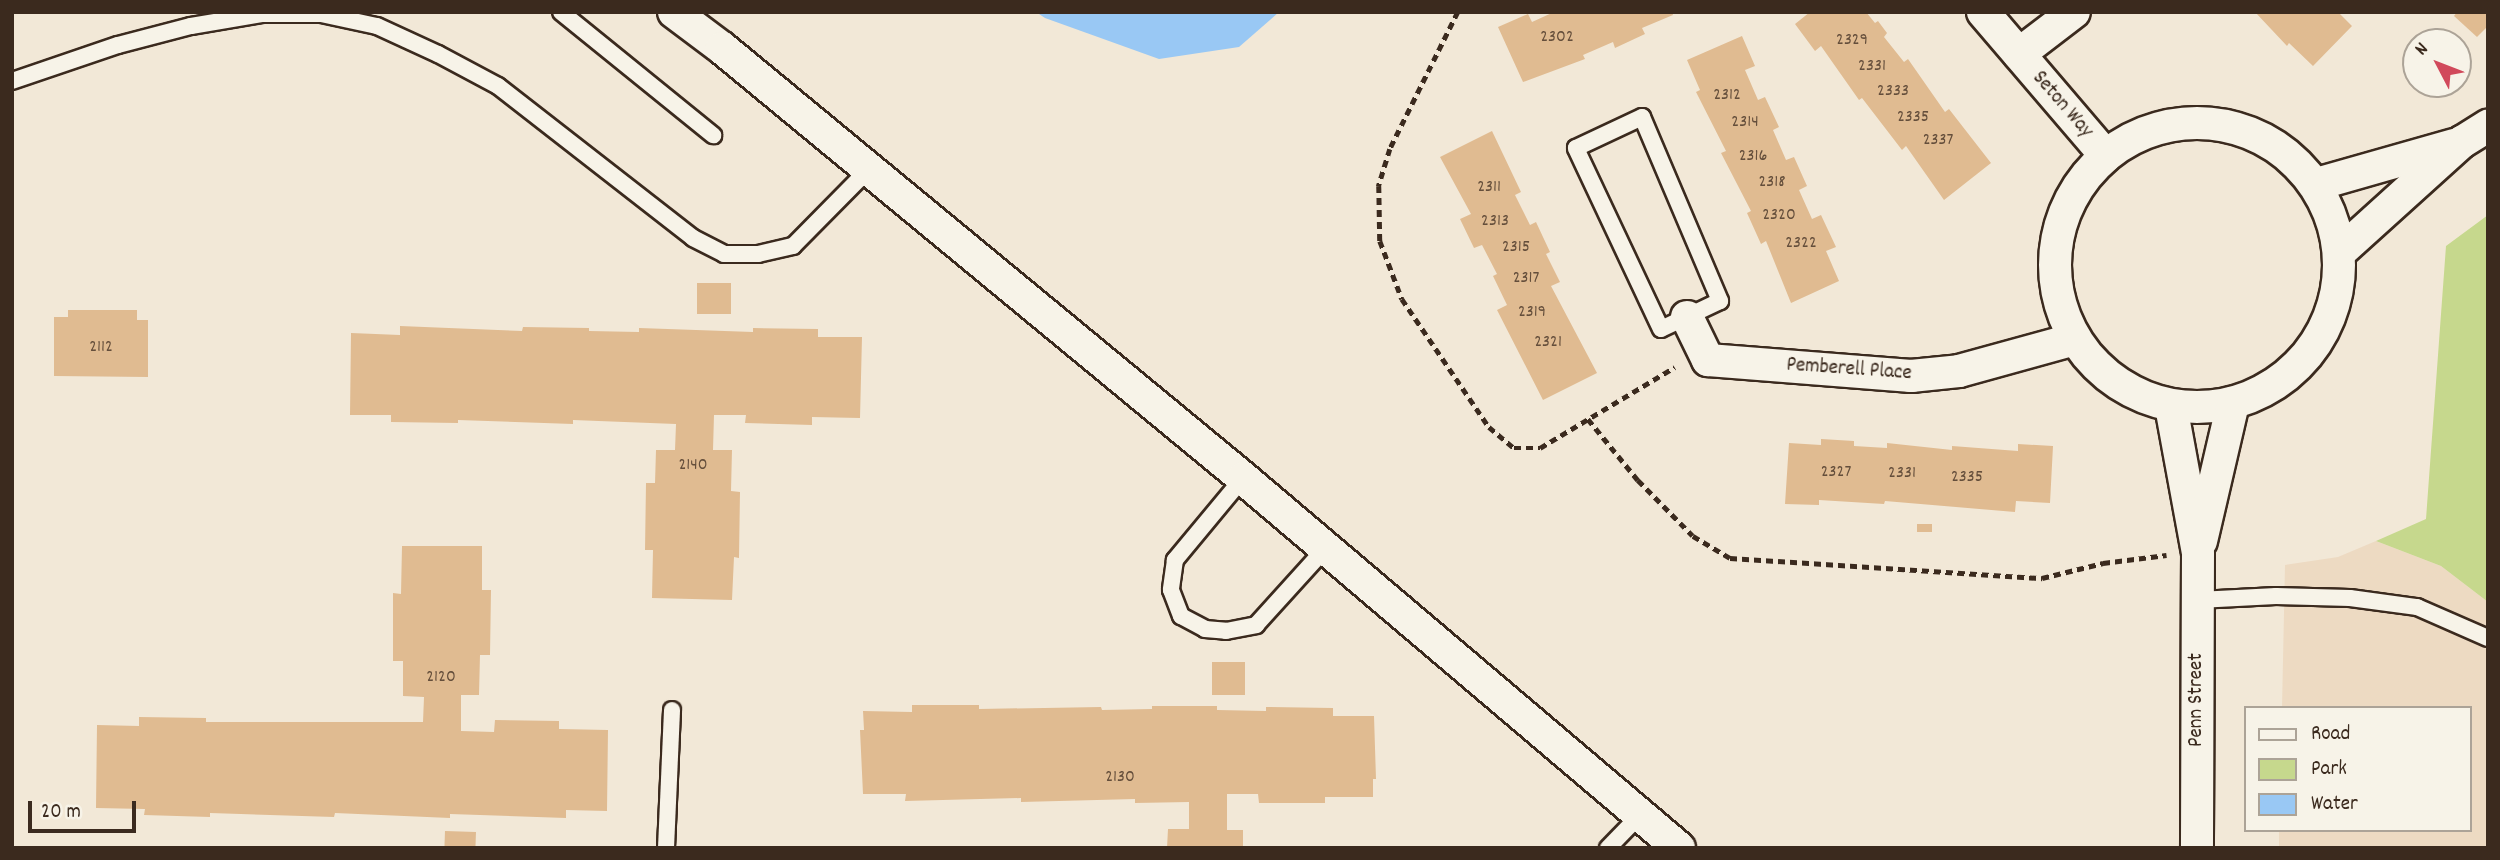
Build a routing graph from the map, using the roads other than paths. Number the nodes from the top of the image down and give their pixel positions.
1 (561, 12) edge
2 (674, 12) edge
3 (1983, 12) edge
4 (2074, 12) edge
5 (2019, 54) junction
6 (12, 81) edge
7 (2475, 134) edge
8 (713, 135) dead end
9 (2106, 156) junction
10 (868, 170) junction
11 (2317, 184) junction
12 (2339, 253) junction
13 (1687, 317) junction
14 (2075, 340) junction
15 (2233, 403) junction
16 (2171, 406) junction
17 (1243, 478) junction
18 (1324, 550) junction
19 (2198, 553) junction
20 (2198, 600) junction
21 (2488, 638) edge
22 (672, 710) dead end
23 (1640, 816) junction
24 (666, 848) edge
25 (1608, 848) edge
26 (1679, 848) edge
27 (2197, 848) edge

1 - 8 lane
2 - 10 street
3 - 5 street, Seton Way
4 - 5 street, Seton Way
5 - 9 street, Seton Way
6 - 10 lane
7 - 11 street
7 - 12 street
9 - 11 street, Seton Way
9 - 14 street, Seton Way
10 - 17 street
11 - 12 street
12 - 15 street
13 - 13 lane
13 - 14 street, Pemberell Place
14 - 16 street, Seton Way
15 - 16 street
15 - 19 street, Penn Street
16 - 19 street, Penn Street
17 - 18 street
17 - 18 lane
18 - 23 street
19 - 20 street, Penn Street
20 - 21 lane
20 - 27 street, Penn Street
22 - 24 lane
23 - 25 lane
23 - 26 street

